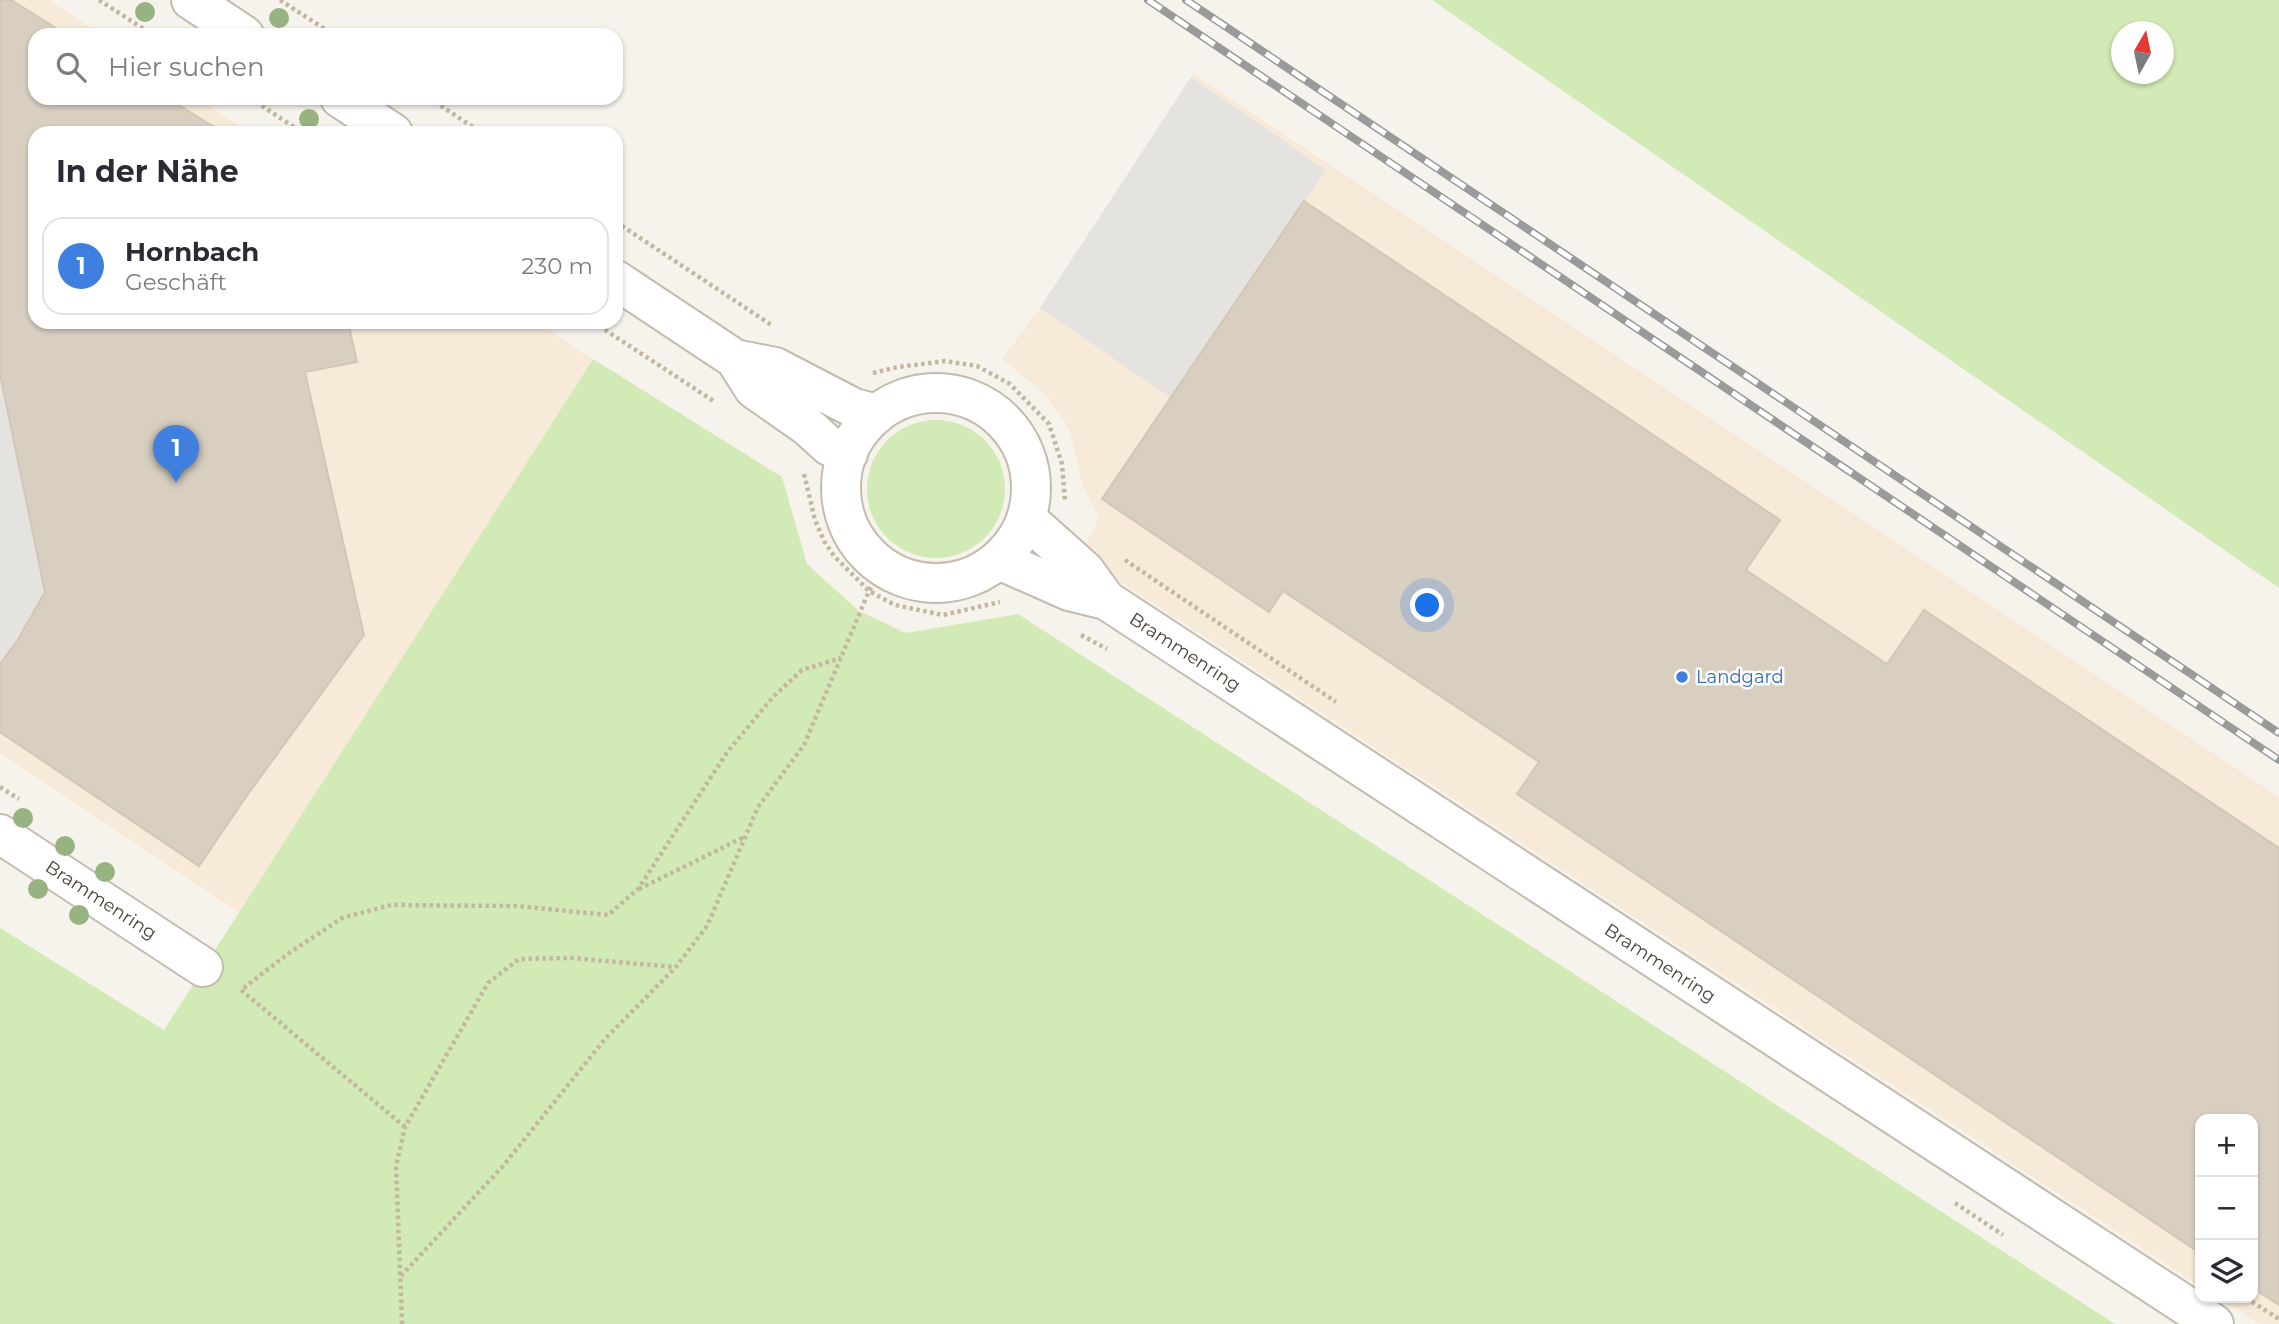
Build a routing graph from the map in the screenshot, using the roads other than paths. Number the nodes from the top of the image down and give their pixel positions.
1 (191, 0) edge
2 (233, 28) edge
3 (351, 105) edge
4 (382, 126) edge
5 (623, 285) edge
6 (736, 359) junction
7 (877, 414) junction
8 (848, 454) junction
9 (1027, 519) junction
10 (999, 560) junction
11 (1106, 600) junction
12 (0, 834) edge
13 (202, 967) dead end
14 (2214, 1324) edge

1 - 2 street
3 - 4 street
5 - 6 street
6 - 7 street
6 - 8 street
7 - 8 street
7 - 9 street
8 - 10 street
9 - 10 street
9 - 11 street, Brammenring
10 - 11 street, Brammenring
11 - 14 street, Brammenring
12 - 13 street, Brammenring

